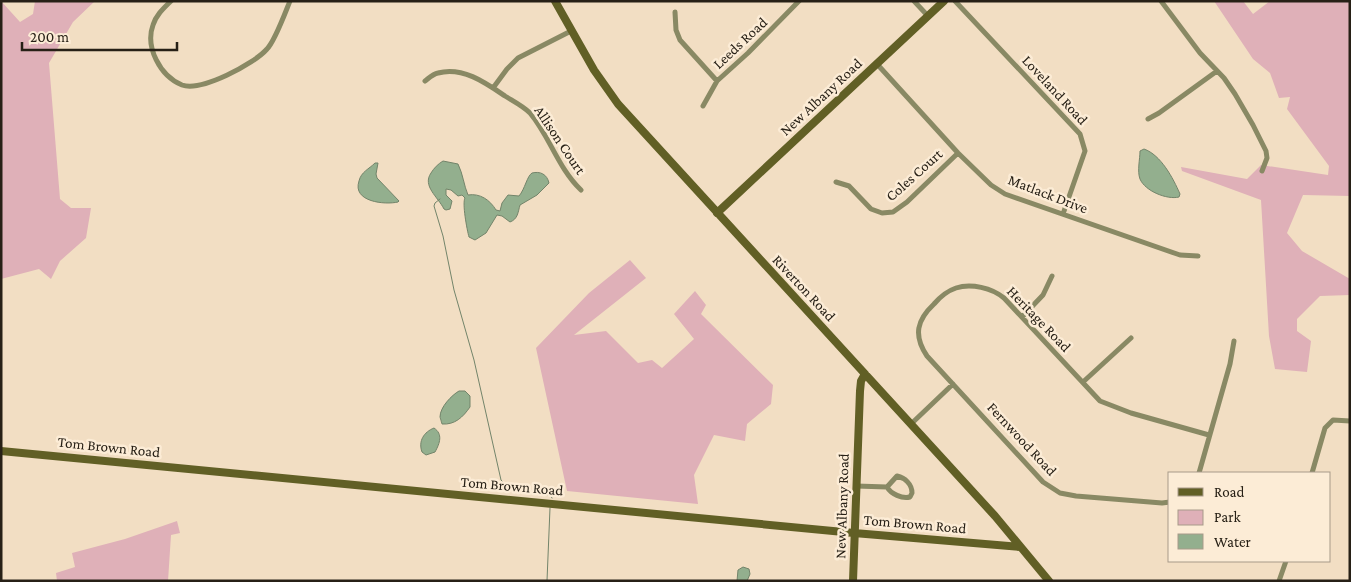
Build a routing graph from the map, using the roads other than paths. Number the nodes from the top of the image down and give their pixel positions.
1 (172, 1) edge
2 (290, 1) edge
3 (555, 1) edge
4 (799, 1) edge
5 (914, 1) edge
6 (944, 1) edge
7 (955, 1) edge
8 (1162, 1) edge
9 (675, 12) dead end
10 (928, 16) junction
11 (571, 31) junction
12 (876, 64) junction
13 (1217, 71) junction
14 (426, 81) dead end
15 (717, 81) junction
16 (493, 88) junction
17 (703, 106) dead end
18 (1148, 118) dead end
19 (958, 153) junction
20 (1262, 171) dead end
21 (836, 182) dead end
22 (581, 190) dead end
23 (717, 212) junction
24 (1063, 214) junction
25 (1198, 256) dead end
26 (1052, 276) dead end
27 (1022, 317) junction
28 (1130, 338) dead end
29 (1234, 342) dead end
30 (865, 374) junction
31 (1083, 382) junction
32 (954, 384) junction
33 (1350, 421) edge
34 (911, 424) junction
35 (1209, 435) junction
36 (1, 451) edge
37 (1199, 472) edge
38 (1312, 472) edge
39 (856, 486) junction
40 (887, 487) junction
41 (1168, 502) edge
42 (854, 533) junction
43 (1020, 547) junction
44 (1286, 562) edge
45 (852, 581) edge
46 (1049, 581) edge
47 (1279, 581) edge

1 - 2 street
3 - 11 street, Riverton Road
4 - 15 street, Leeds Road
5 - 10 street
6 - 10 street, New Albany Road
7 - 24 street, Loveland Road
8 - 13 street
9 - 15 street
10 - 12 street, New Albany Road
11 - 16 street
11 - 23 street, Riverton Road
12 - 19 street, Matlack Drive
12 - 23 street, New Albany Road
13 - 18 street
13 - 20 street
14 - 16 street, Allison Court
15 - 17 street, Leeds Road
16 - 22 street, Allison Court
19 - 21 street, Coles Court
19 - 24 street, Matlack Drive
23 - 30 street, Riverton Road
24 - 25 street, Matlack Drive
26 - 27 street
27 - 31 street, Heritage Road
27 - 32 street, Heritage Road
28 - 31 street
29 - 35 street
30 - 34 street, Riverton Road
30 - 39 street, New Albany Road
31 - 35 street, Heritage Road
32 - 34 street
32 - 41 street, Fernwood Road
33 - 38 street
34 - 43 street, Riverton Road
35 - 37 street
36 - 42 street, Tom Brown Road
39 - 40 street
39 - 42 street, New Albany Road
40 - 40 street
42 - 43 street, Tom Brown Road
42 - 45 street, New Albany Road
43 - 46 street, Riverton Road
44 - 47 street

